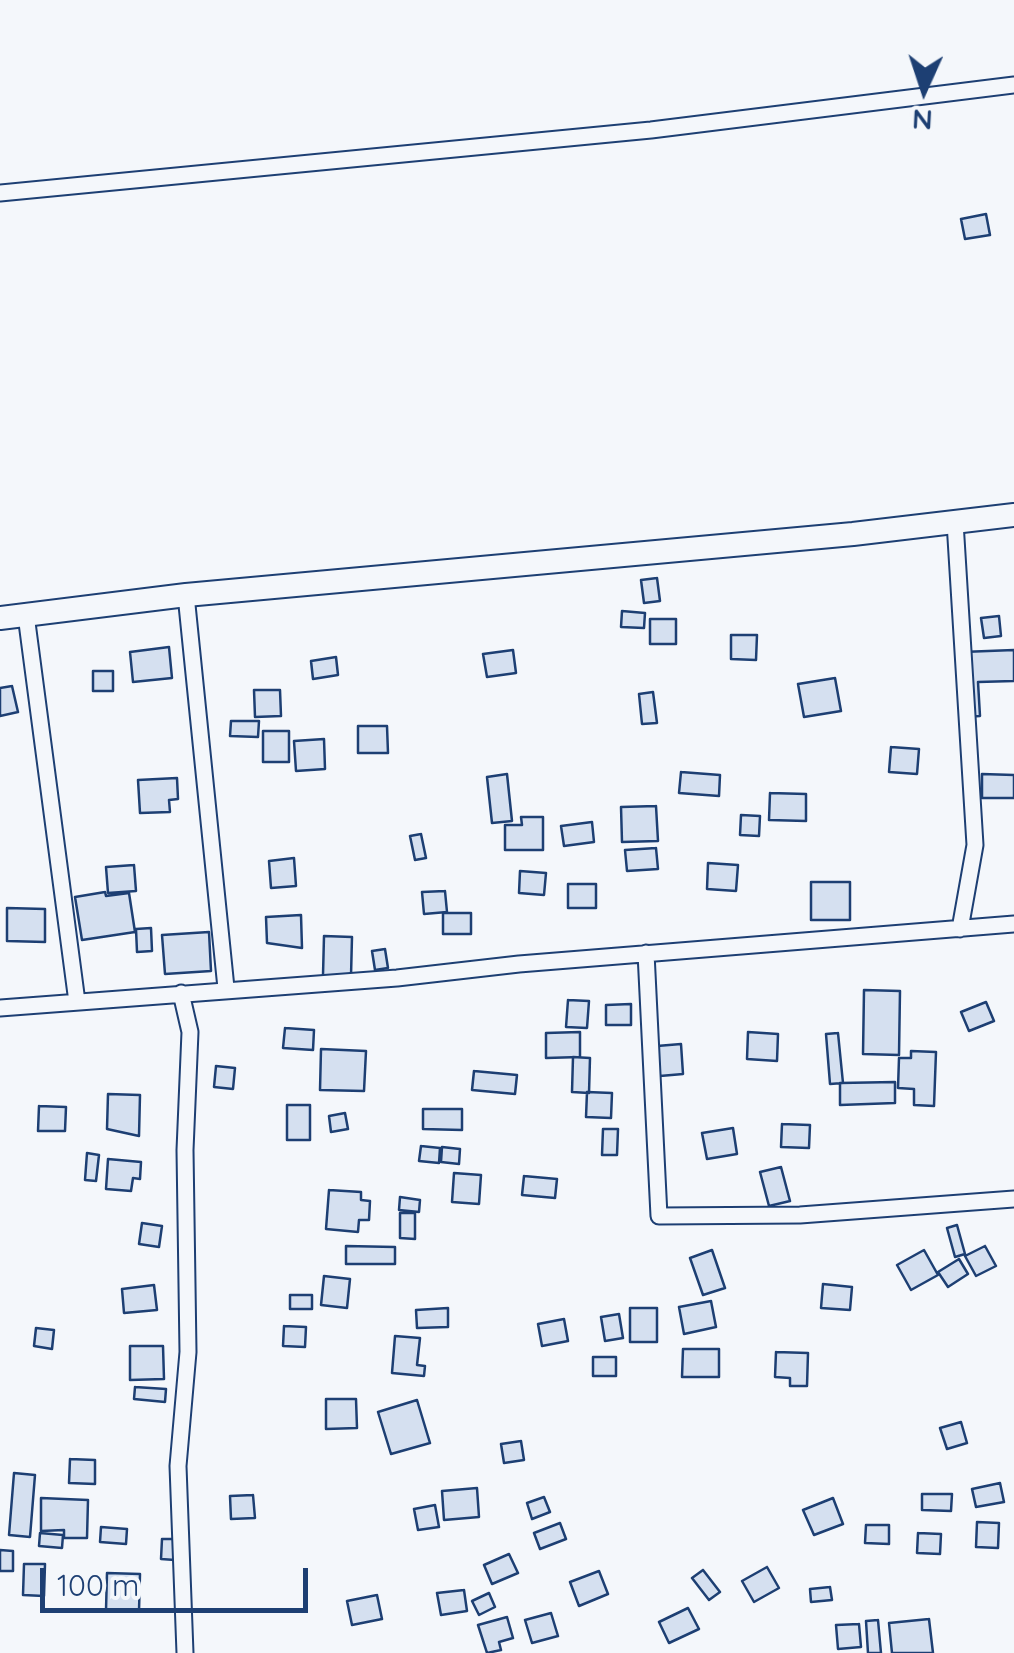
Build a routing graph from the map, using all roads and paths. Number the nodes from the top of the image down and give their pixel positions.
1 (1014, 85) edge
2 (0, 193) edge
3 (1014, 515) edge
4 (955, 522) junction
5 (186, 595) junction
6 (26, 615) junction
7 (0, 618) edge
8 (1014, 924) edge
9 (960, 929) junction
10 (646, 954) junction
11 (226, 988) junction
12 (180, 993) junction
13 (76, 1002) junction
14 (0, 1008) edge
15 (1014, 1199) edge
16 (185, 1653) edge

1 - 2 street
3 - 4 street
4 - 5 street
4 - 9 street
5 - 6 street
5 - 11 street
6 - 7 street
6 - 13 street
8 - 9 street
9 - 10 street
10 - 11 street
10 - 15 street
11 - 12 street
12 - 13 street
12 - 16 street
13 - 14 street

